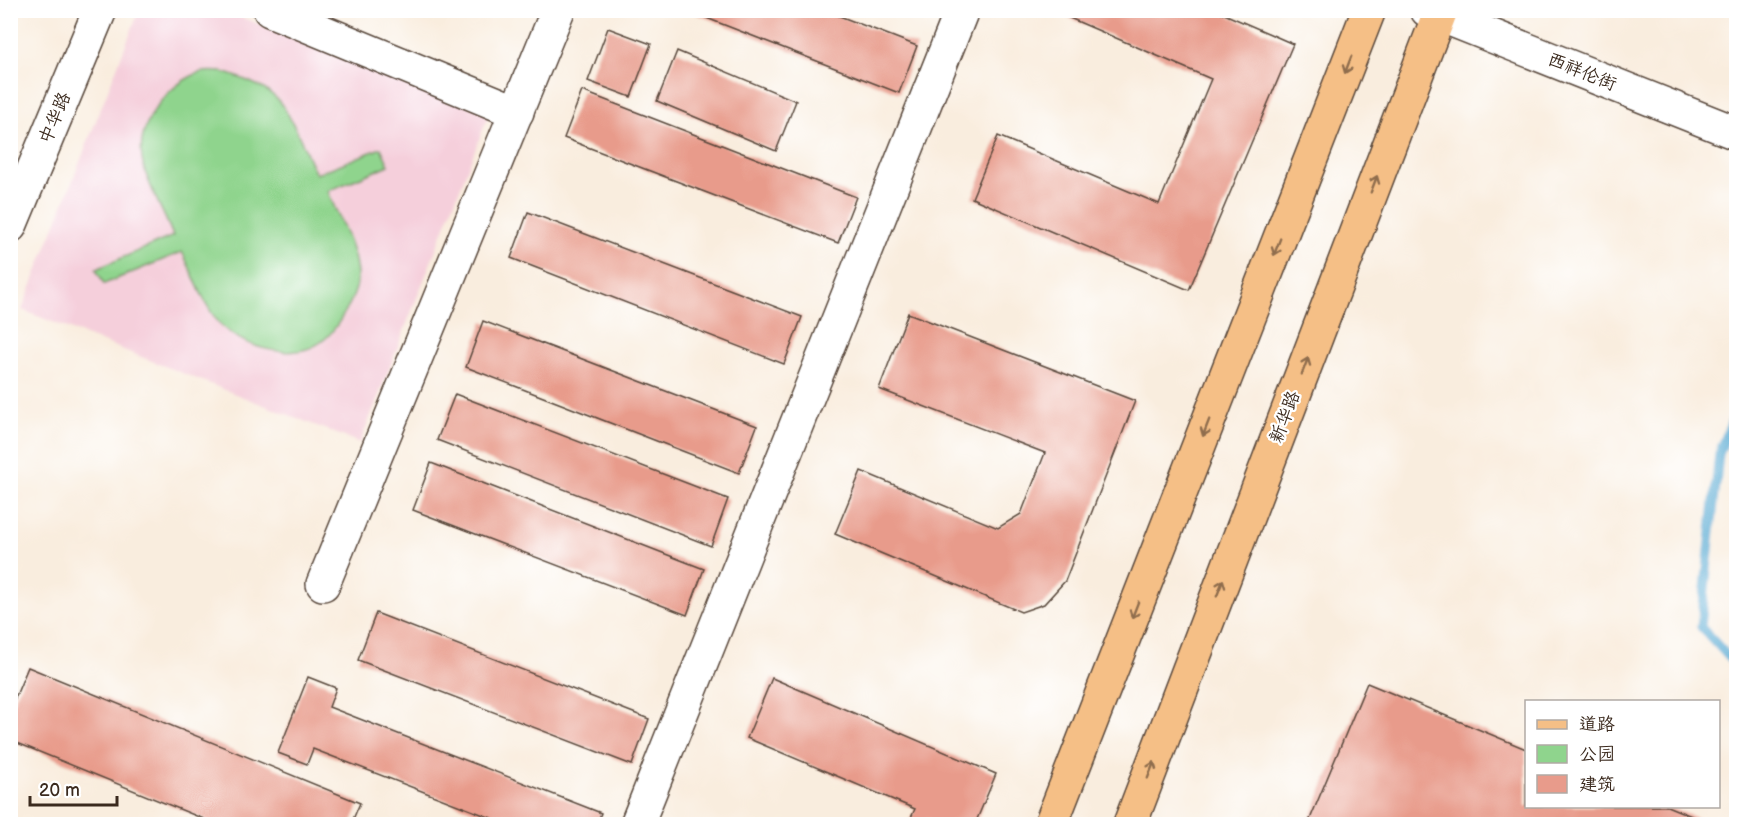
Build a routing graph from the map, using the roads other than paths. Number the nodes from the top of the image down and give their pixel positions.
1 (100, 10) edge
2 (270, 10) edge
3 (558, 10) edge
4 (962, 10) edge
5 (1369, 10) edge
6 (1435, 12) edge
7 (516, 112) junction
8 (1737, 133) edge
9 (10, 226) edge
10 (323, 585) dead end
11 (637, 825) edge
12 (1051, 825) edge
13 (1130, 825) edge

1 - 9 street, 中华路
2 - 7 street
3 - 7 street
4 - 11 street
5 -> 12 main road
6 - 8 street, 西祥伦街
13 -> 6 main road, 新华路
7 - 10 street

